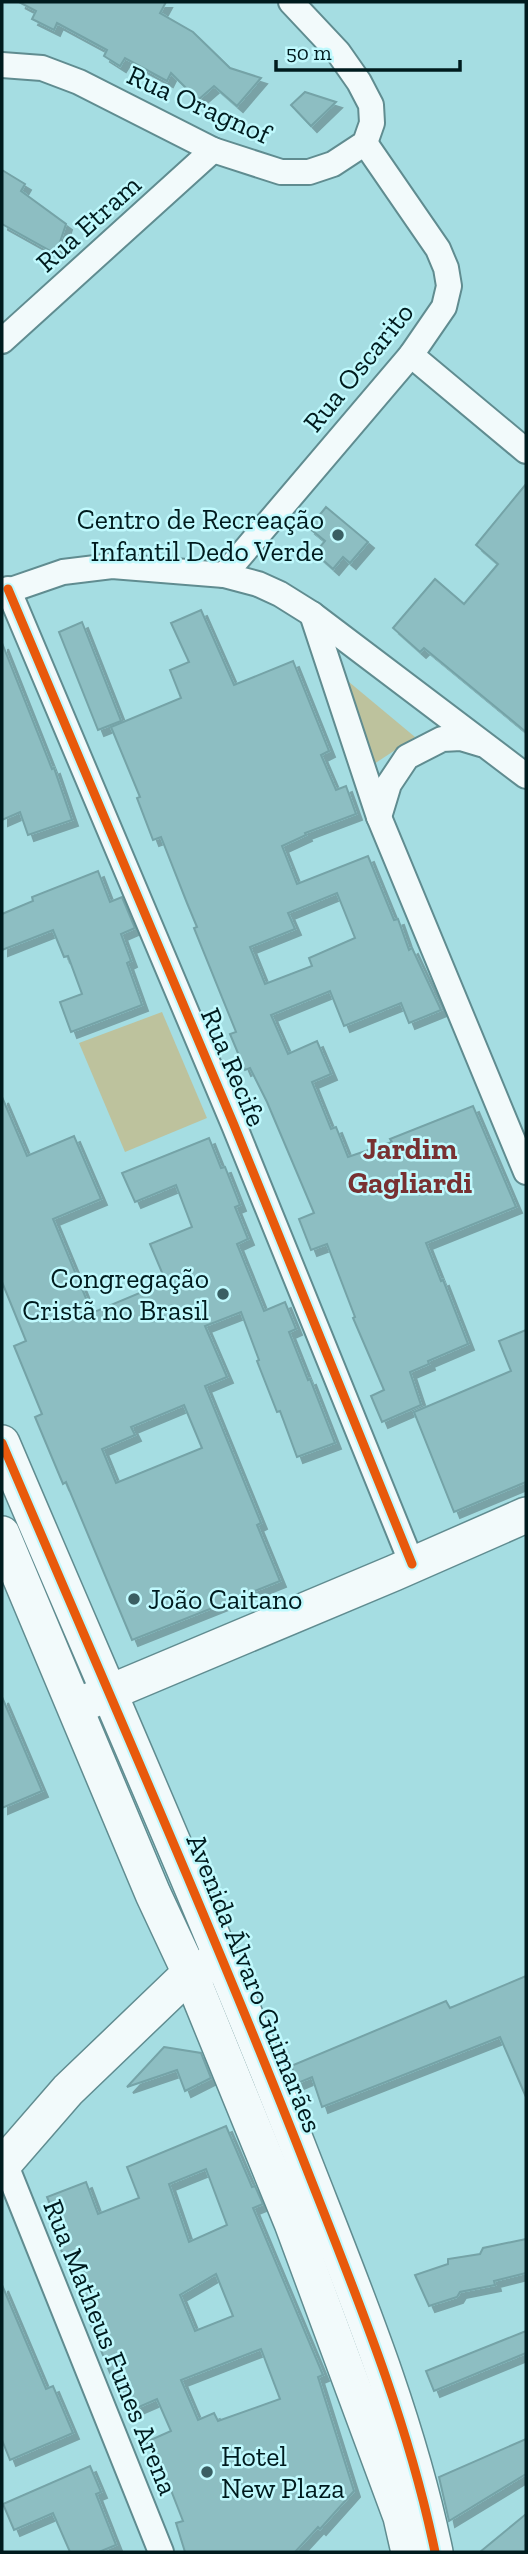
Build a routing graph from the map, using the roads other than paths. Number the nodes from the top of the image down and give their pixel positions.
1 (291, 2) edge
2 (2, 65) edge
3 (365, 143) junction
4 (214, 150) junction
5 (2, 341) edge
6 (411, 355) junction
7 (526, 451) edge
8 (224, 575) junction
9 (5, 591) edge
10 (312, 614) junction
11 (488, 746) junction
12 (526, 776) edge
13 (379, 817) junction
14 (526, 1172) edge
15 (2, 1443) edge
16 (13, 1501) edge
17 (526, 1515) edge
18 (2, 1534) edge
19 (412, 1564) junction
20 (109, 1693) junction
21 (74, 1707) junction
22 (223, 1958) junction
23 (190, 1973) junction
24 (3, 2155) edge
25 (426, 2551) edge
26 (161, 2552) edge

1 - 3 street
2 - 4 street, Rua Oragnof
3 - 4 street, Rua Oragnof
3 - 6 street, Rua Oscarito
4 - 5 street, Rua Etram
6 - 7 street
6 - 8 street, Rua Oscarito
8 - 9 street
8 - 10 street
9 - 19 street, Rua Recife
10 - 11 street
10 - 13 street
11 - 12 street
11 - 13 street
13 - 14 street
15 - 16 street, Avenida Álvaro Guimarães
16 - 20 street, Avenida Álvaro Guimarães
17 - 19 street
18 - 21 street, Avenida Álvaro Guimarães
19 - 20 street
20 - 21 street
20 - 22 street, Avenida Álvaro Guimarães
21 - 23 street, Avenida Álvaro Guimarães
22 - 23 street
22 - 25 street, Avenida Álvaro Guimarães
23 - 24 street
23 - 25 street, Avenida Álvaro Guimarães
24 - 26 street, Rua Matheus Funes Arena

